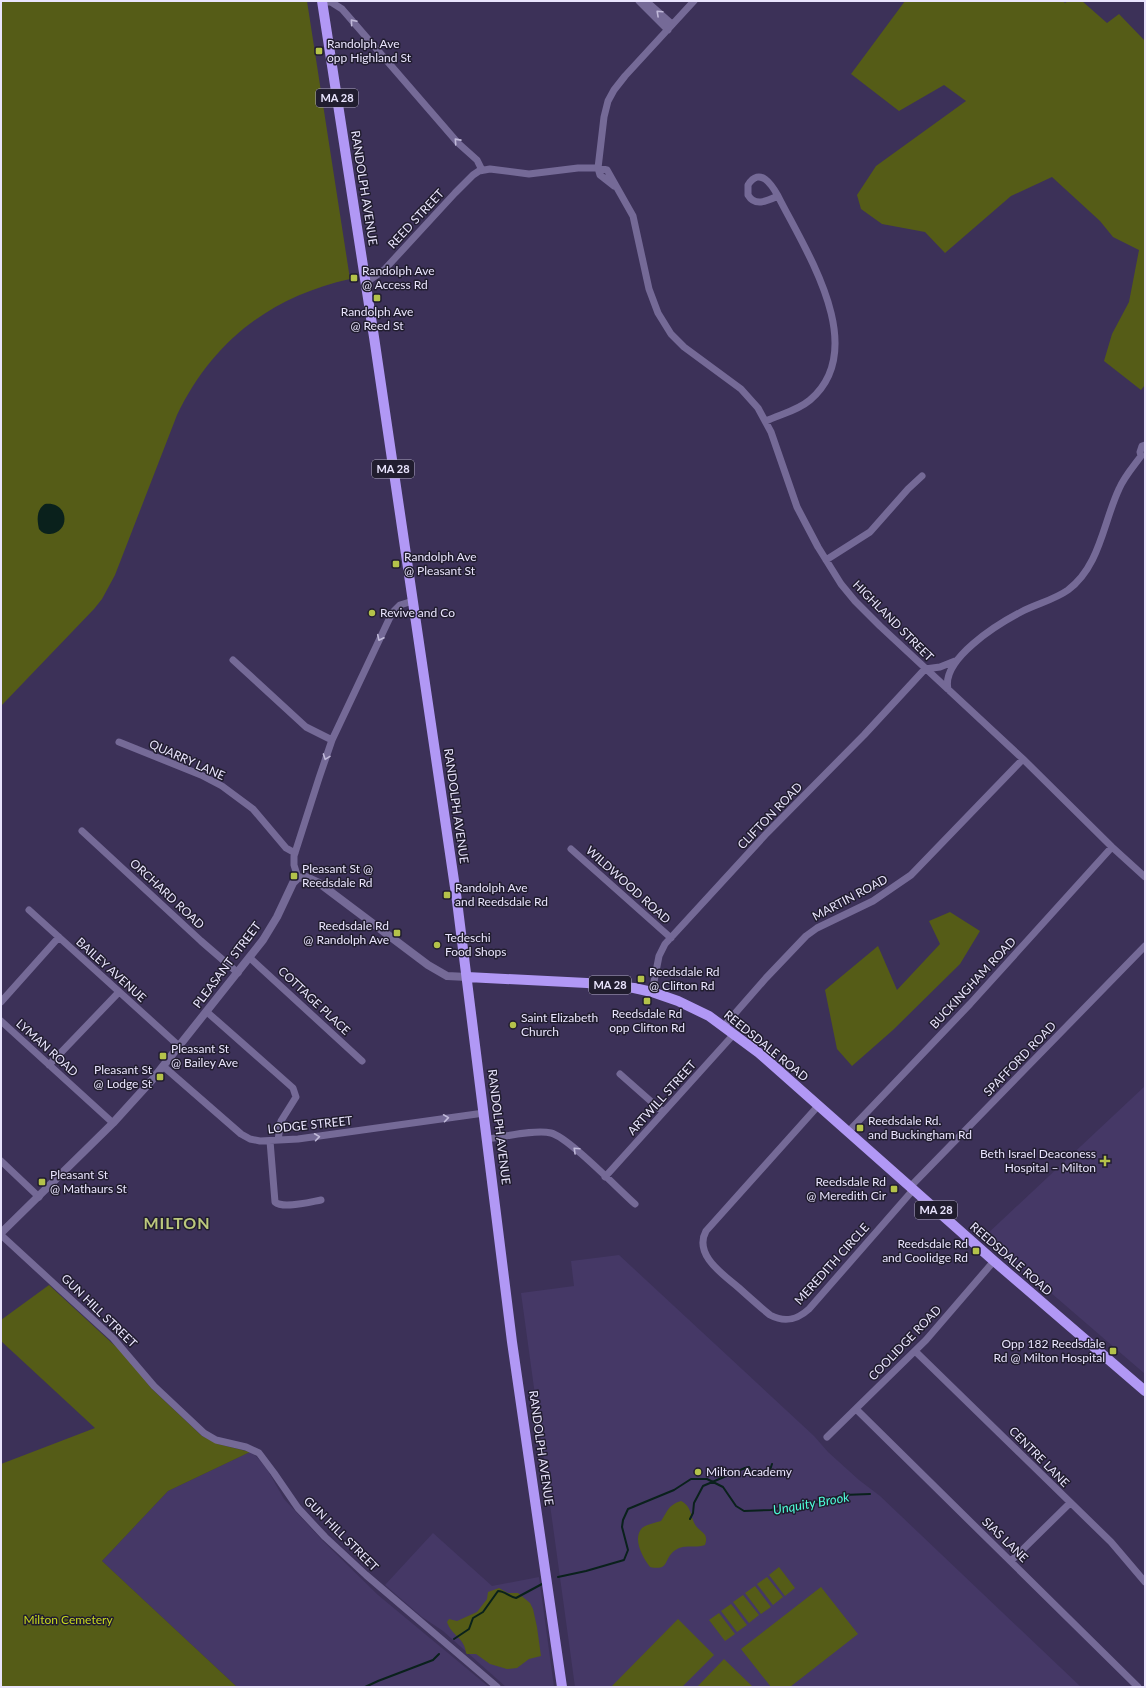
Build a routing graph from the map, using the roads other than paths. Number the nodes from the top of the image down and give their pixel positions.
1 (322, 1) edge
2 (640, 1) edge
3 (646, 1) edge
4 (694, 1) edge
5 (670, 27) junction
6 (598, 168) junction
7 (482, 170) junction
8 (778, 196) junction
9 (365, 283) junction
10 (766, 421) junction
11 (1145, 445) edge
12 (1143, 457) edge
13 (922, 476) dead end
14 (826, 560) junction
15 (413, 601) junction
16 (233, 660) dead end
17 (955, 661) junction
18 (925, 668) junction
19 (948, 689) junction
20 (332, 740) junction
21 (119, 742) dead end
22 (1022, 759) junction
23 (82, 831) dead end
24 (1112, 847) junction
25 (571, 849) dead end
26 (295, 853) junction
27 (1145, 877) edge
28 (298, 878) junction
29 (29, 910) dead end
30 (59, 937) junction
31 (671, 938) junction
32 (1145, 946) edge
33 (250, 958) junction
34 (238, 973) junction
35 (467, 977) junction
36 (119, 992) junction
37 (652, 992) junction
38 (1, 1002) edge
39 (206, 1012) junction
40 (1, 1021) edge
41 (724, 1026) junction
42 (734, 1034) junction
43 (179, 1046) junction
44 (362, 1061) dead end
45 (49, 1065) junction
46 (163, 1066) junction
47 (620, 1074) dead end
48 (818, 1106) junction
49 (663, 1112) junction
50 (484, 1113) junction
51 (113, 1123) junction
52 (848, 1132) junction
53 (487, 1139) junction
54 (278, 1140) junction
55 (270, 1141) junction
56 (1, 1161) edge
57 (605, 1177) junction
58 (911, 1189) junction
59 (39, 1197) junction
60 (321, 1200) dead end
61 (635, 1204) dead end
62 (1, 1234) edge
63 (994, 1261) junction
64 (915, 1351) junction
65 (1145, 1391) edge
66 (856, 1409) junction
67 (827, 1437) dead end
68 (1070, 1503) junction
69 (1012, 1561) junction
70 (1145, 1582) edge
71 (497, 1687) edge
72 (562, 1687) edge
73 (1138, 1687) edge

7 -> 1 street
1 - 9 main road, RANDOLPH AVENUE / MA 28
2 - 5 street
5 -> 3 street
4 - 5 street
5 - 6 street
6 - 7 street
6 - 10 street, HIGHLAND STREET
7 - 9 street, REED STREET
8 - 8 street
8 - 10 street
9 - 15 main road, RANDOLPH AVENUE / MA 28
10 - 14 street, HIGHLAND STREET
11 - 12 street
12 - 17 street
13 - 14 street
14 - 18 street, HIGHLAND STREET
15 -> 20 street
15 - 35 main road, RANDOLPH AVENUE / MA 28
16 - 20 street
17 - 18 street
17 - 19 street
18 - 19 street, HIGHLAND STREET
18 - 31 street, CLIFTON ROAD
19 - 22 street, HIGHLAND STREET
20 -> 26 street
21 - 26 street, QUARRY LANE
22 - 24 street, HIGHLAND STREET
22 - 41 street, MARTIN ROAD
23 - 34 street, ORCHARD ROAD
24 - 27 street, HIGHLAND STREET
24 - 52 street, BUCKINGHAM ROAD
25 - 31 street, WILDWOOD ROAD
26 - 28 street
28 - 33 street, PLEASANT STREET
28 - 35 street, REEDSDALE ROAD
29 - 30 street, BAILEY AVENUE
30 - 36 street, BAILEY AVENUE
30 - 38 street
31 - 37 street, CLIFTON ROAD
32 - 58 street, SPAFFORD ROAD
33 - 34 street, PLEASANT STREET
33 - 44 street, COTTAGE PLACE
34 - 39 street, PLEASANT STREET
35 - 37 main road, REEDSDALE ROAD / MA 28
35 - 50 main road, RANDOLPH AVENUE
36 - 43 street, BAILEY AVENUE
36 - 45 street
37 - 41 main road, REEDSDALE ROAD / MA 28
39 - 43 street, PLEASANT STREET
39 - 54 street
40 - 45 street, LYMAN ROAD
41 - 42 main road, REEDSDALE ROAD / MA 28
42 - 48 main road, REEDSDALE ROAD / MA 28
42 - 49 street, ARTWILL STREET
43 - 46 street, PLEASANT STREET
45 - 51 street, LYMAN ROAD
46 - 51 street, PLEASANT STREET
46 - 55 street, LODGE STREET
47 - 49 street
48 - 52 main road, REEDSDALE ROAD / MA 28
48 - 58 street, MEREDITH CIRCLE
49 - 57 street, ARTWILL STREET
50 - 53 main road, RANDOLPH AVENUE
54 -> 50 street, LODGE STREET
51 - 59 street, PLEASANT STREET
52 - 58 main road, REEDSDALE ROAD / MA 28
57 -> 53 street
53 - 72 main road, RANDOLPH AVENUE
54 - 55 street, LODGE STREET
55 - 60 street
56 - 59 street
57 - 61 street
58 - 63 main road, REEDSDALE ROAD / MA 28
59 - 62 street, PLEASANT STREET
62 - 71 street, GUN HILL STREET
63 - 64 street, COOLIDGE ROAD
63 - 65 main road, REEDSDALE ROAD / MA 28
64 - 66 street, COOLIDGE ROAD
64 - 68 street, CENTRE LANE
66 - 67 street, COOLIDGE ROAD
66 - 69 street, SIAS LANE
68 - 69 street
68 - 70 street, CENTRE LANE
69 - 73 street, SIAS LANE

